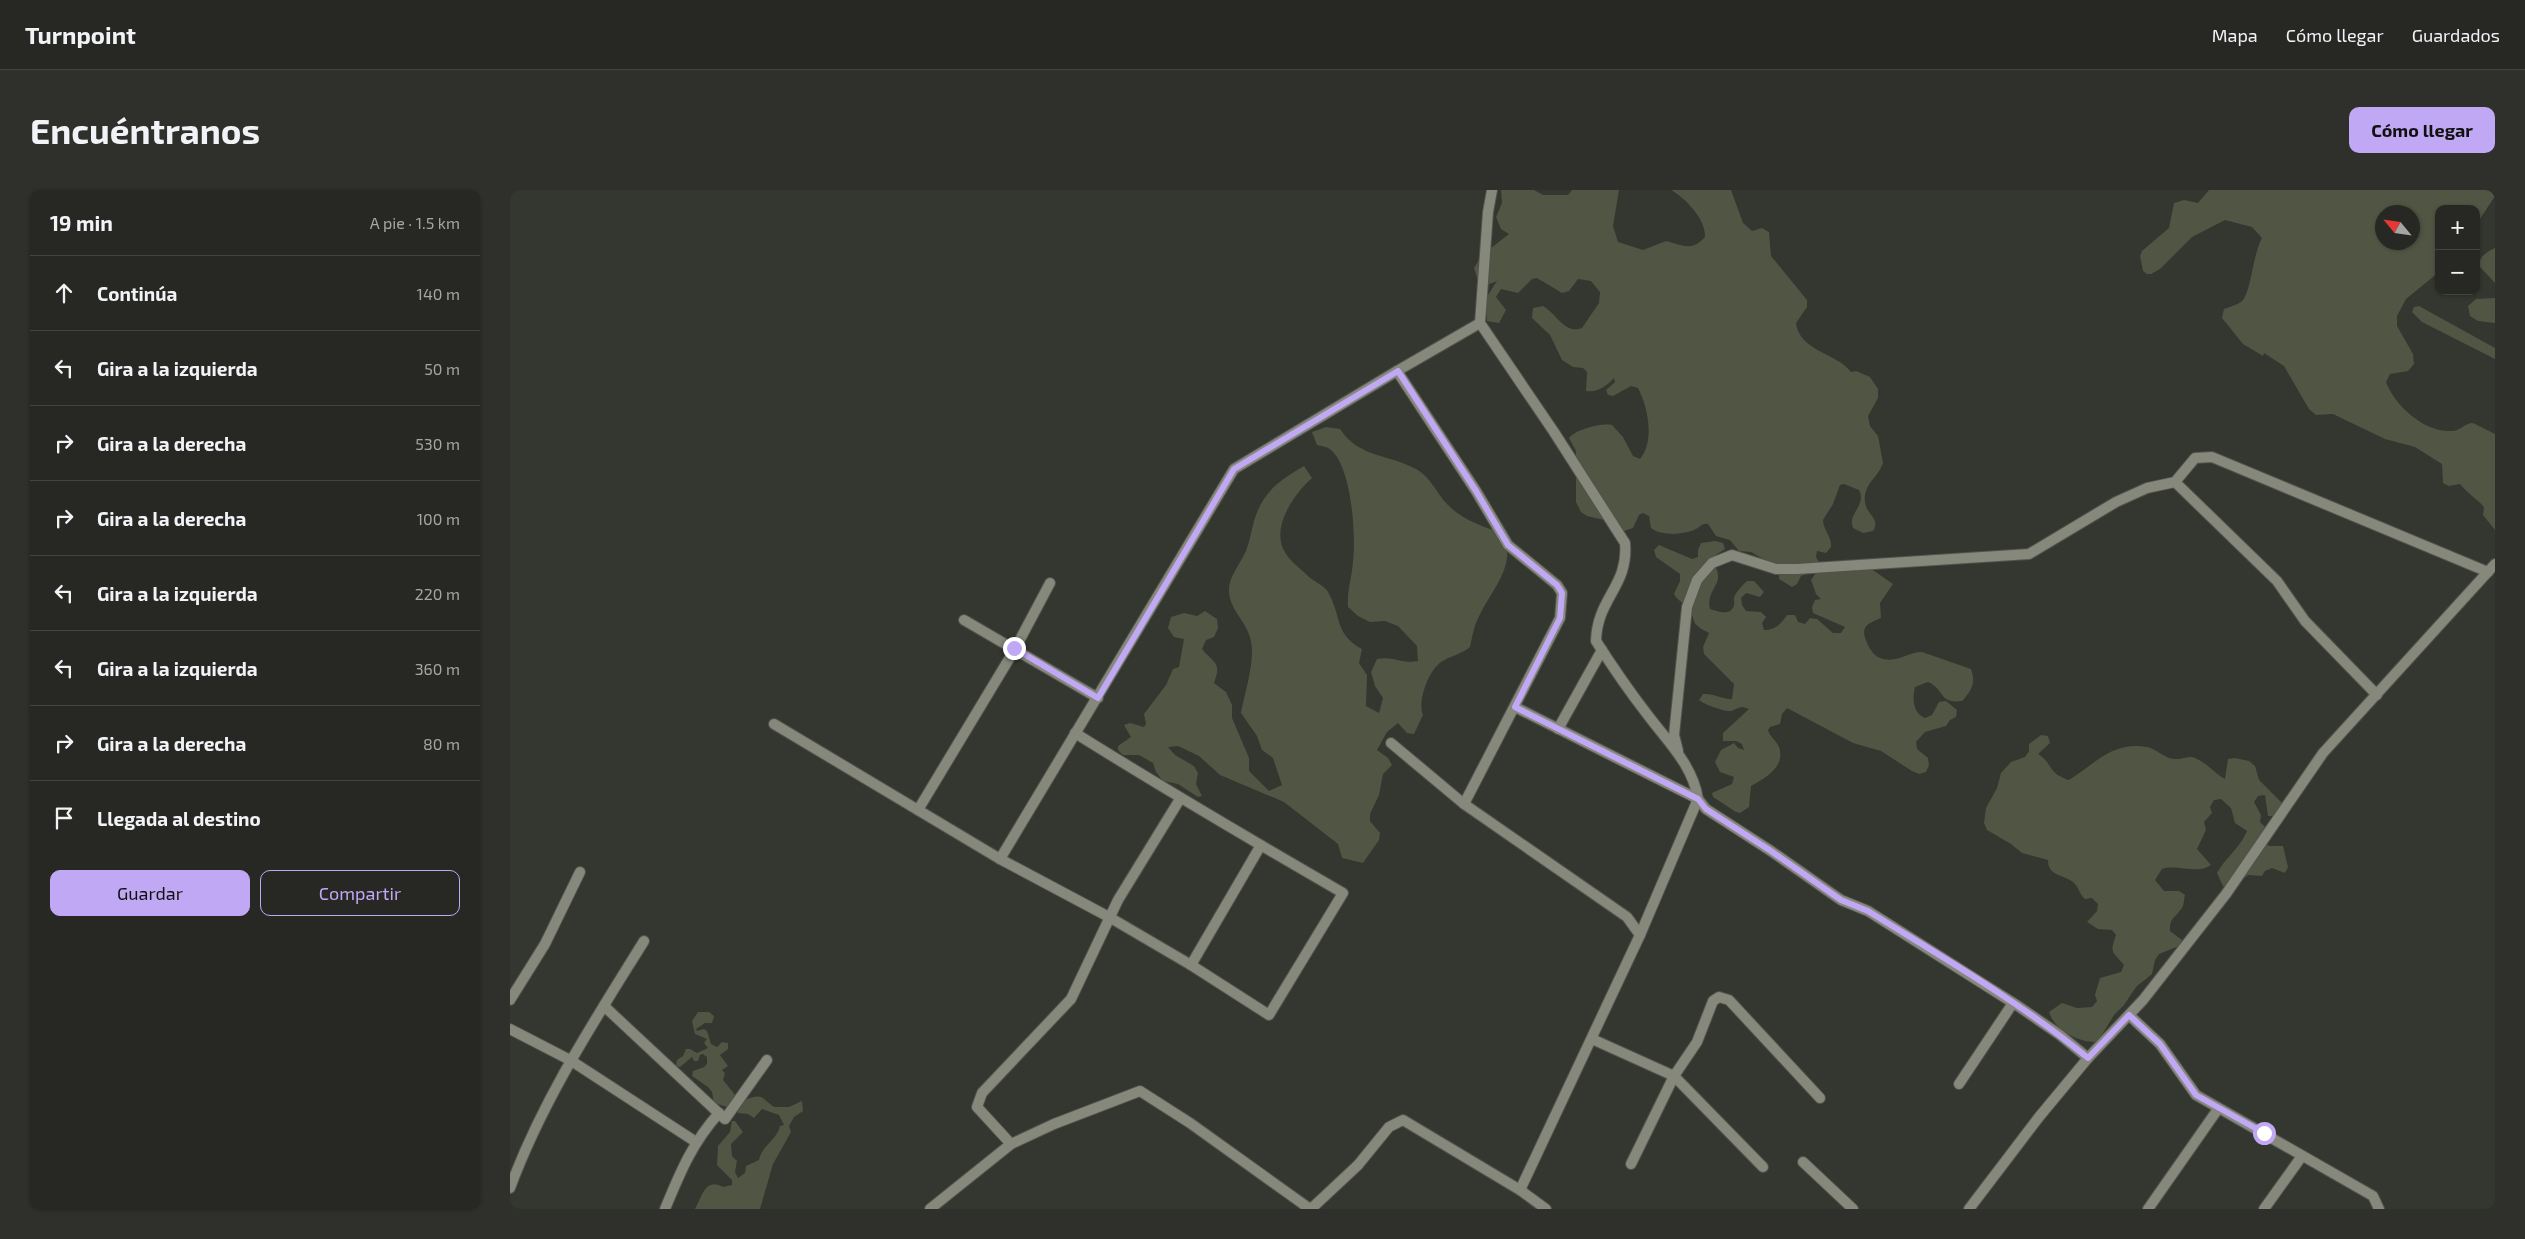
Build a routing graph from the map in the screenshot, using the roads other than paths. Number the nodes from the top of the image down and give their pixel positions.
1 (1492, 190) edge
2 (1480, 323) junction
3 (1398, 371) junction
4 (2175, 482) junction
5 (2491, 568) edge
6 (1050, 583) dead end
7 (964, 620) dead end
8 (1014, 648) junction
9 (1602, 650) junction
10 (2377, 695) junction
11 (1098, 698) junction
12 (1515, 707) junction
13 (774, 724) dead end
14 (1558, 729) junction
15 (1076, 733) junction
16 (1392, 744) dead end
17 (1679, 754) junction
18 (1180, 799) junction
19 (1698, 799) junction
20 (1464, 804) junction
21 (918, 810) junction
22 (1260, 846) junction
23 (1000, 860) junction
24 (580, 872) dead end
25 (1110, 917) junction
26 (1640, 935) junction
27 (644, 940) dead end
28 (1191, 964) junction
29 (510, 1000) edge
30 (2013, 1002) junction
31 (604, 1006) junction
32 (2129, 1015) junction
33 (510, 1029) edge
34 (1592, 1039) junction
35 (2088, 1058) junction
36 (570, 1060) junction
37 (767, 1060) dead end
38 (1674, 1076) junction
39 (1959, 1084) dead end
40 (1820, 1098) dead end
41 (2218, 1109) junction
42 (719, 1113) junction
43 (696, 1142) junction
44 (1011, 1144) junction
45 (2302, 1156) junction
46 (1803, 1162) dead end
47 (1631, 1164) dead end
48 (1763, 1167) dead end
49 (510, 1188) edge
50 (1520, 1190) junction
51 (665, 1209) edge
52 (930, 1209) edge
53 (1310, 1209) edge
54 (1546, 1209) edge
55 (1853, 1209) edge
56 (1970, 1209) edge
57 (2148, 1209) edge
58 (2264, 1209) edge
59 (2379, 1209) edge

1 - 2 street
2 - 3 street
2 - 9 street
3 - 11 street
3 - 12 street
4 - 5 street
4 - 10 street
4 - 17 street
5 - 10 street
6 - 8 street
7 - 8 street
8 - 11 street
8 - 21 street
9 - 14 street
9 - 17 street
10 - 32 street
11 - 15 street
12 - 14 street
12 - 20 street
13 - 21 street
14 - 19 street
15 - 18 street
15 - 23 street
16 - 20 street
17 - 19 street
18 - 22 street
18 - 25 street
19 - 26 street
19 - 30 street
20 - 26 street
21 - 23 street
22 - 28 street
22 - 28 street
23 - 25 street
24 - 29 street
25 - 28 street
25 - 44 street
26 - 34 street
27 - 31 street
30 - 35 street
30 - 39 street
31 - 36 street
31 - 42 street
32 - 35 street
32 - 41 street
33 - 36 street
34 - 38 street
34 - 50 street
35 - 56 street
36 - 43 street
36 - 49 street
37 - 42 street
38 - 40 street
38 - 47 street
38 - 48 street
41 - 45 street
41 - 57 street
42 - 43 street
43 - 51 street
44 - 52 street
44 - 53 street
45 - 58 street
45 - 59 street
46 - 55 street
50 - 53 street
50 - 54 street

